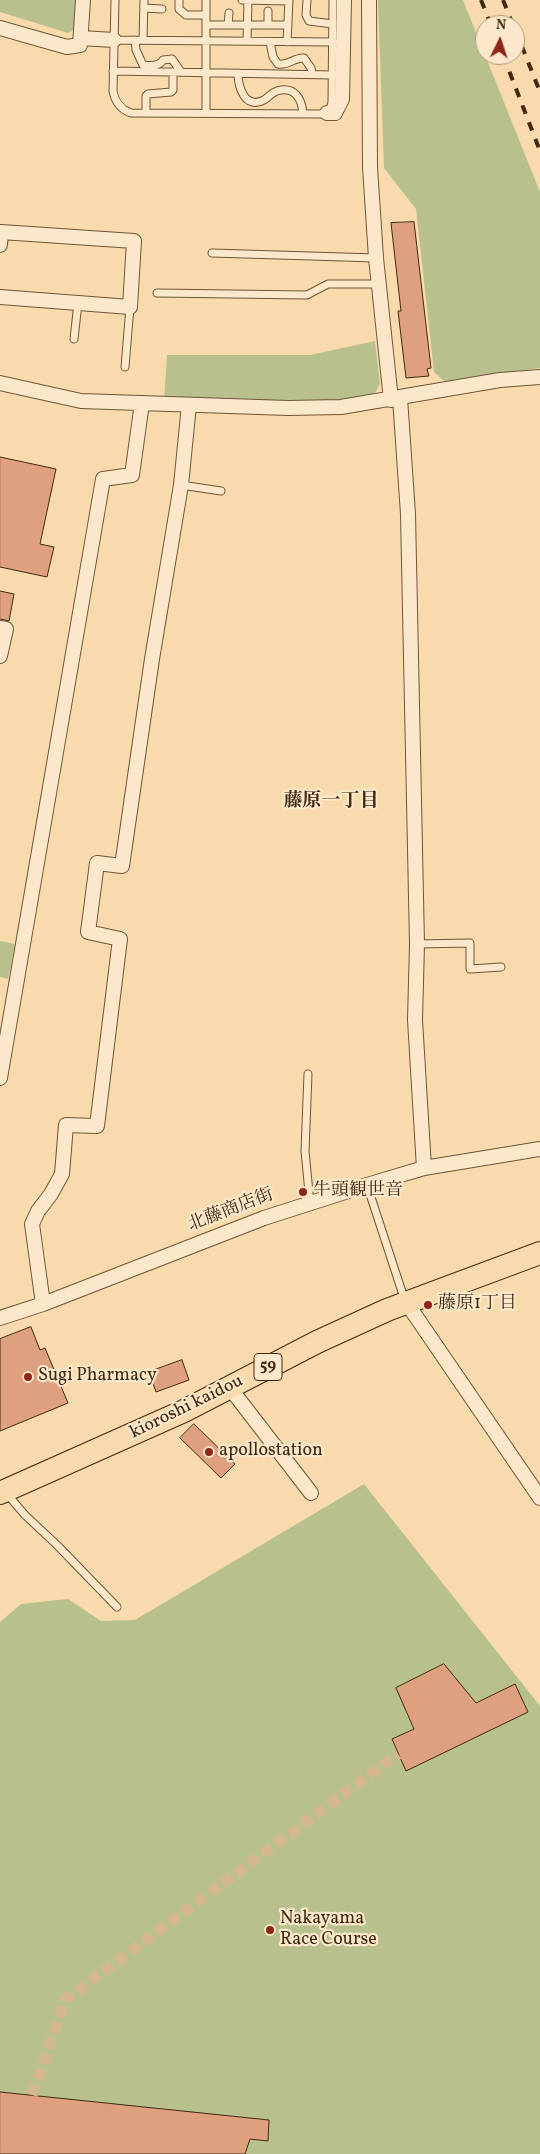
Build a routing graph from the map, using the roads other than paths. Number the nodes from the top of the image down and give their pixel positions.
1 (83, 0) edge
2 (115, 0) edge
3 (179, 0) edge
4 (206, 0) edge
5 (242, 0) edge
6 (248, 0) edge
7 (267, 0) edge
8 (289, 0) edge
9 (307, 0) edge
10 (333, 0) edge
11 (344, 0) edge
12 (369, 0) edge
13 (144, 4) edge
14 (162, 9) dead end
15 (268, 11) dead end
16 (229, 14) dead end
17 (206, 16) junction
18 (228, 24) junction
19 (248, 24) junction
20 (333, 24) junction
21 (206, 25) junction
22 (268, 25) junction
23 (288, 25) junction
24 (0, 28) edge
25 (80, 38) junction
26 (114, 40) junction
27 (135, 40) junction
28 (143, 40) junction
29 (206, 41) junction
30 (248, 41) junction
31 (270, 42) junction
32 (287, 42) junction
33 (334, 42) junction
34 (113, 71) junction
35 (177, 72) junction
36 (206, 72) junction
37 (238, 73) junction
38 (312, 74) junction
39 (333, 75) junction
40 (146, 113) junction
41 (327, 113) junction
42 (206, 114) junction
43 (303, 114) junction
44 (0, 245) edge
45 (212, 253) dead end
46 (376, 258) junction
47 (378, 284) junction
48 (157, 293) dead end
49 (0, 297) edge
50 (78, 303) junction
51 (130, 307) junction
52 (74, 339) dead end
53 (125, 367) dead end
54 (540, 377) edge
55 (0, 383) edge
56 (396, 399) junction
57 (142, 403) junction
58 (189, 405) junction
59 (181, 485) junction
60 (221, 491) dead end
61 (0, 628) edge
62 (0, 656) edge
63 (417, 944) junction
64 (501, 967) dead end
65 (308, 1074) dead end
66 (0, 1078) edge
67 (540, 1149) edge
68 (424, 1168) junction
69 (367, 1185) junction
70 (310, 1203) junction
71 (540, 1253) edge
72 (406, 1302) junction
73 (43, 1304) junction
74 (0, 1318) edge
75 (230, 1388) junction
76 (2, 1492) edge
77 (310, 1493) dead end
78 (540, 1498) edge
79 (117, 1607) dead end

1 - 25 street
2 - 26 lane
3 - 17 lane
4 - 17 lane
5 - 6 lane
6 - 7 lane
6 - 19 lane
7 - 8 lane
8 - 23 lane
9 - 20 lane
10 - 20 lane
11 - 41 street
12 - 46 street
13 - 14 lane
13 - 28 lane
15 - 22 lane
16 - 18 lane
17 - 21 lane
18 - 19 lane
18 - 21 lane
19 - 22 lane
19 - 30 lane
20 - 33 lane
21 - 29 lane
22 - 23 lane
23 - 32 lane
24 - 25 street
25 - 26 street
26 - 27 lane
26 - 34 lane
27 - 28 lane
27 - 35 lane
28 - 29 lane
29 - 30 lane
29 - 36 lane
30 - 31 lane
31 - 32 lane
31 - 38 lane
32 - 33 lane
33 - 39 lane
34 - 35 lane
34 - 40 lane
35 - 36 lane
35 - 40 lane
36 - 37 lane
36 - 42 lane
37 - 38 lane
37 - 43 lane
38 - 39 lane
39 - 41 lane
40 - 42 lane
41 - 43 lane
42 - 43 lane
44 - 51 street
45 - 46 lane
46 - 47 street
47 - 48 lane
47 - 56 street
49 - 50 street
50 - 51 street
50 - 52 lane
51 - 53 lane
54 - 56 street
55 - 57 street
56 - 58 street
56 - 63 street
57 - 58 street
57 - 66 street
58 - 59 street
59 - 60 lane
59 - 73 street
61 - 62 street
63 - 64 lane
63 - 68 street
65 - 70 lane
67 - 68 street, 北藤商店街
68 - 69 street, 北藤商店街
69 - 70 street, 北藤商店街
69 - 72 lane
70 - 73 street, 北藤商店街
71 - 72 main road, kioroshi kaidou / 59
72 - 75 main road, kioroshi kaidou / 59
72 - 78 street
73 - 74 street, 北藤商店街
75 - 76 main road, kioroshi kaidou / 59
75 - 77 street
76 - 79 lane

